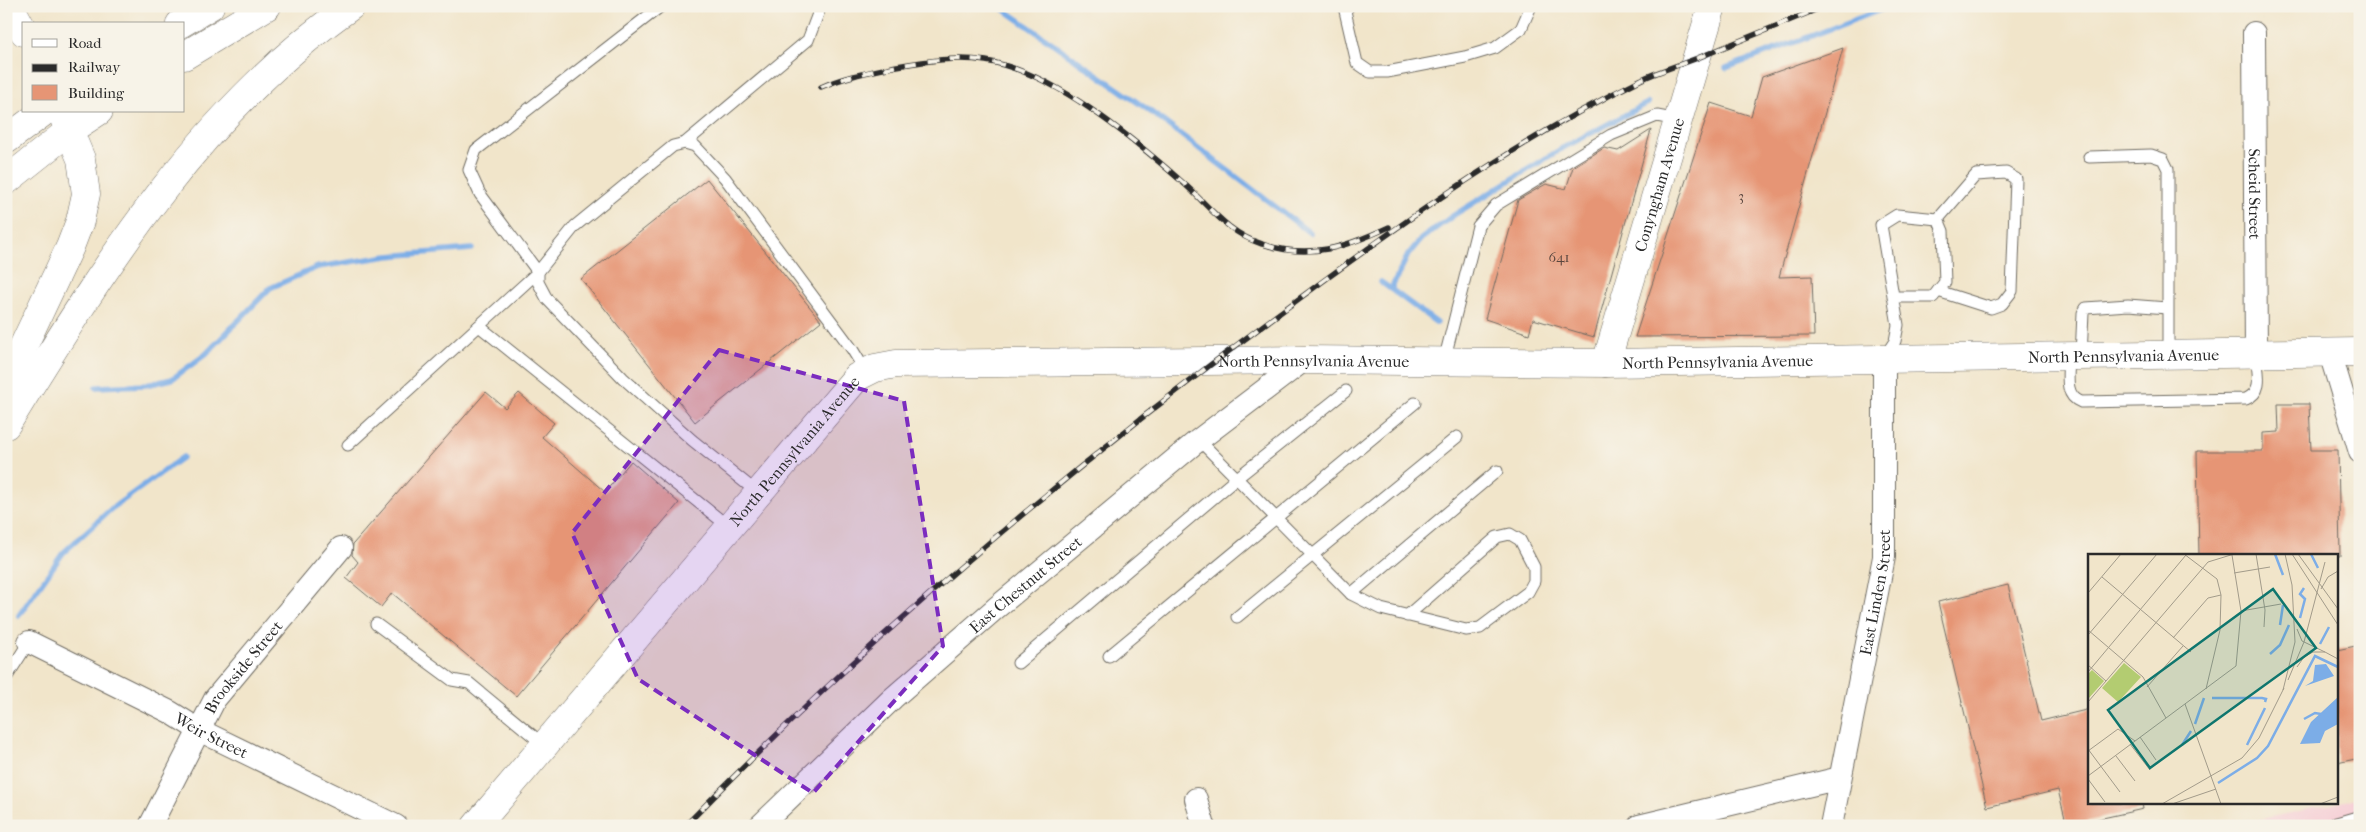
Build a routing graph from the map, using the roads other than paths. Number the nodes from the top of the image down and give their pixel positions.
1 (10, 6) edge
2 (210, 6) edge
3 (267, 6) edge
4 (351, 6) edge
5 (660, 6) edge
6 (815, 6) edge
7 (1349, 6) edge
8 (1532, 6) edge
9 (1712, 6) edge
10 (183, 22) edge
11 (22, 28) edge
12 (2254, 34) dead end
13 (185, 55) edge
14 (44, 112) edge
15 (96, 112) edge
16 (1680, 120) junction
17 (65, 121) edge
18 (6, 140) edge
19 (685, 143) junction
20 (2089, 157) dead end
21 (6, 181) edge
22 (1938, 219) junction
23 (538, 272) junction
24 (1938, 291) junction
25 (1893, 297) junction
26 (2167, 308) junction
27 (479, 326) junction
28 (2360, 352) edge
29 (2330, 353) junction
30 (2256, 354) junction
31 (2168, 355) junction
32 (2075, 356) junction
33 (1884, 358) junction
34 (1304, 360) junction
35 (1444, 362) junction
36 (1606, 363) junction
37 (866, 372) junction
38 (6, 383) edge
39 (1346, 391) dead end
40 (1415, 404) dead end
41 (6, 425) edge
42 (1457, 437) dead end
43 (1199, 440) junction
44 (348, 444) dead end
45 (2360, 452) edge
46 (1497, 471) dead end
47 (1237, 478) junction
48 (758, 493) junction
49 (1276, 518) junction
50 (729, 527) junction
51 (341, 548) dead end
52 (1313, 555) junction
53 (1351, 594) junction
54 (1408, 616) junction
55 (1237, 617) dead end
56 (376, 624) dead end
57 (29, 642) joint
58 (1109, 656) dead end
59 (1018, 663) dead end
60 (6, 678) edge
61 (199, 730) junction
62 (544, 745) junction
63 (1840, 778) junction
64 (1196, 799) dead end
65 (2357, 817) dead end
66 (150, 826) edge
67 (396, 826) edge
68 (476, 826) edge
69 (760, 826) edge
70 (1204, 826) edge
71 (1640, 826) edge
72 (1831, 826) edge
73 (2326, 826) edge

1 - 11 main road
2 - 10 main road
3 - 13 main road
4 - 41 main road
5 - 23 lane
6 - 19 lane
7 - 8 lane
9 - 16 main road, Conyngham Avenue
12 - 30 street, Scheid Street
14 - 18 main road
15 - 17 main road
16 - 35 lane
16 - 36 main road, Conyngham Avenue
17 - 21 main road
17 - 38 main road
19 - 23 lane
19 - 37 lane
20 - 26 lane
22 - 24 lane
22 - 24 lane
22 - 25 lane
23 - 27 lane
23 - 48 lane
24 - 25 lane
25 - 33 lane
26 - 31 lane
26 - 32 lane
27 - 44 lane
27 - 50 lane
28 - 29 main road, North Pennsylvania Avenue
29 - 30 main road, North Pennsylvania Avenue
29 - 45 street
30 - 31 main road, North Pennsylvania Avenue
30 - 32 lane
31 - 32 main road, North Pennsylvania Avenue
32 - 33 main road, North Pennsylvania Avenue
33 - 36 main road, North Pennsylvania Avenue
33 - 63 street, East Linden Street
34 - 35 main road, North Pennsylvania Avenue
34 - 37 main road, North Pennsylvania Avenue
34 - 43 street, East Chestnut Street
35 - 36 main road, North Pennsylvania Avenue
37 - 48 main road, North Pennsylvania Avenue
39 - 47 lane
40 - 49 lane
42 - 52 lane
43 - 47 lane
43 - 69 street, East Chestnut Street
46 - 53 lane
47 - 49 lane
47 - 59 lane
48 - 50 main road, North Pennsylvania Avenue
49 - 52 lane
49 - 58 lane
50 - 62 main road, North Pennsylvania Avenue
51 - 61 street, Brookside Street
52 - 53 lane
52 - 55 lane
53 - 54 lane
54 - 54 lane
56 - 62 lane
57 - 60 lane
57 - 61 street, Weir Street
61 - 66 street, Brookside Street
61 - 67 street, Weir Street
62 - 68 main road, North Pennsylvania Avenue
63 - 71 street
63 - 72 street, East Linden Street
64 - 70 street
65 - 73 lane

